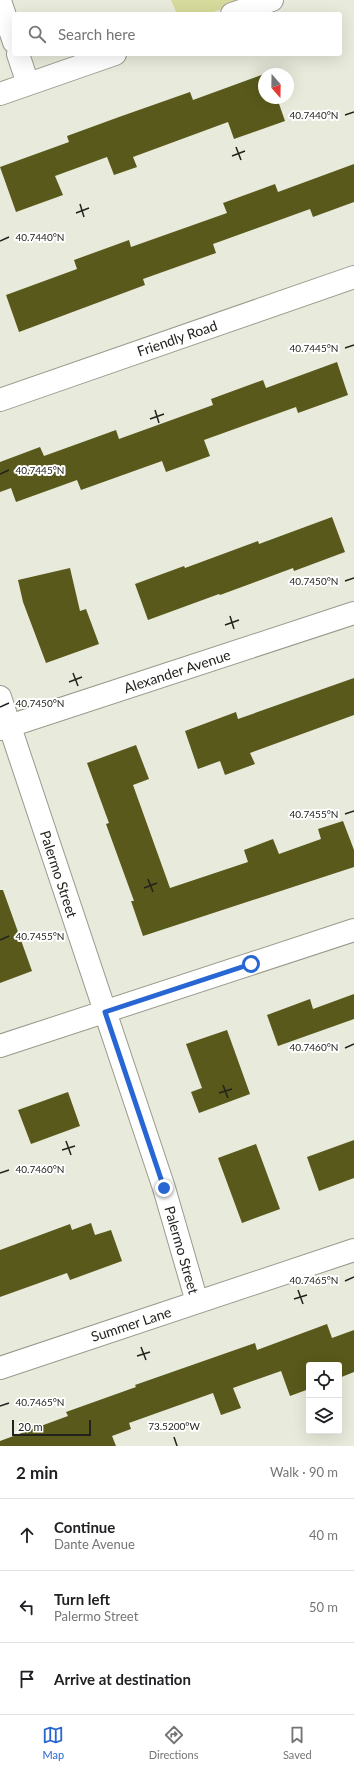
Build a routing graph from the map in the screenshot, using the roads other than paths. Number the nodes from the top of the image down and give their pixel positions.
1 (272, 0) edge
2 (0, 1) edge
3 (238, 12) edge
4 (12, 36) edge
5 (19, 56) edge
6 (109, 56) edge
7 (28, 84) junction
8 (0, 94) edge
9 (354, 277) edge
10 (0, 400) edge
11 (354, 613) edge
12 (0, 697) edge
13 (5, 727) edge
14 (354, 930) edge
15 (105, 1012) junction
16 (0, 1046) edge
17 (354, 1250) edge
18 (197, 1302) junction
19 (0, 1368) edge

1 - 3 street
2 - 4 street
5 - 7 street
6 - 7 street
7 - 8 street
9 - 10 street, Friendly Road
11 - 13 street, Alexander Avenue
12 - 13 street, Palermo Street
13 - 15 street, Palermo Street
14 - 15 street
15 - 16 street
15 - 18 street, Palermo Street
17 - 18 street, Summer Lane
18 - 19 street, Summer Lane

